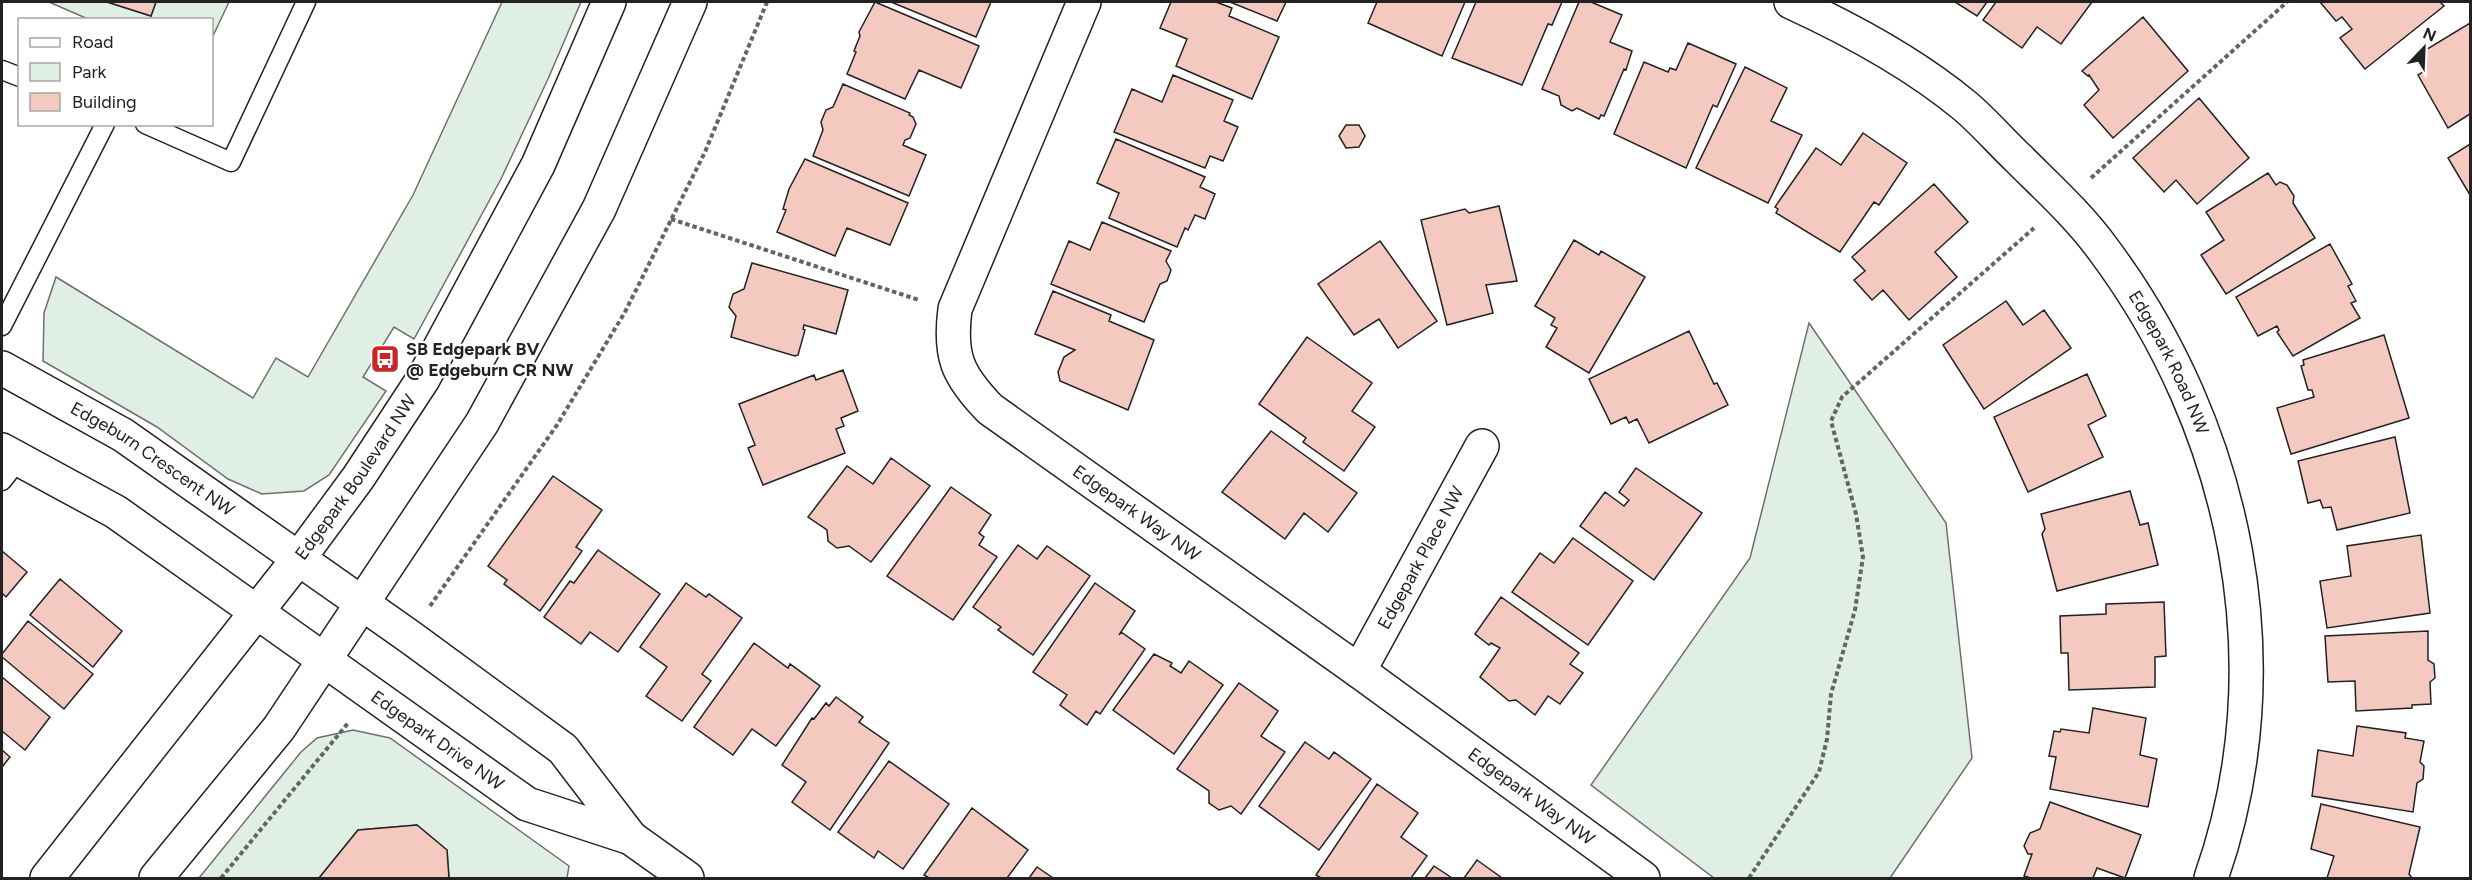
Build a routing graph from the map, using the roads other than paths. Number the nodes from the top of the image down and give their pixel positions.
1 (306, 2) edge
2 (609, 2) edge
3 (690, 2) edge
4 (1084, 2) edge
5 (1791, 2) edge
6 (2, 70) edge
7 (18, 76) edge
8 (104, 126) edge
9 (150, 126) edge
10 (2, 326) edge
11 (2, 368) edge
12 (1482, 446) dead end
13 (8, 463) edge
14 (299, 558) junction
15 (363, 605) junction
16 (258, 612) junction
17 (326, 661) junction
18 (1359, 671) junction
19 (631, 838) junction
20 (48, 879) edge
21 (156, 879) edge
22 (687, 879) edge
23 (1643, 879) edge
24 (2211, 879) edge

1 - 9 lane
2 - 14 street, Edgepark Boulevard NW
3 - 15 street
4 - 18 street, Edgepark Way NW
5 - 24 street, Edgepark Road NW
6 - 7 lane
8 - 10 lane
11 - 14 street, Edgeburn Crescent NW
12 - 18 street, Edgepark Place NW
13 - 16 street
14 - 15 street, Edgepark Drive NW
14 - 16 street, Edgepark Boulevard NW
15 - 17 street
15 - 19 street, Edgepark Drive NW
16 - 17 street, Edgepark Drive NW
16 - 20 street, Edgepark Boulevard NW
17 - 19 street, Edgepark Drive NW
17 - 21 street
18 - 23 street, Edgepark Way NW
19 - 22 street, Edgepark Drive NW

